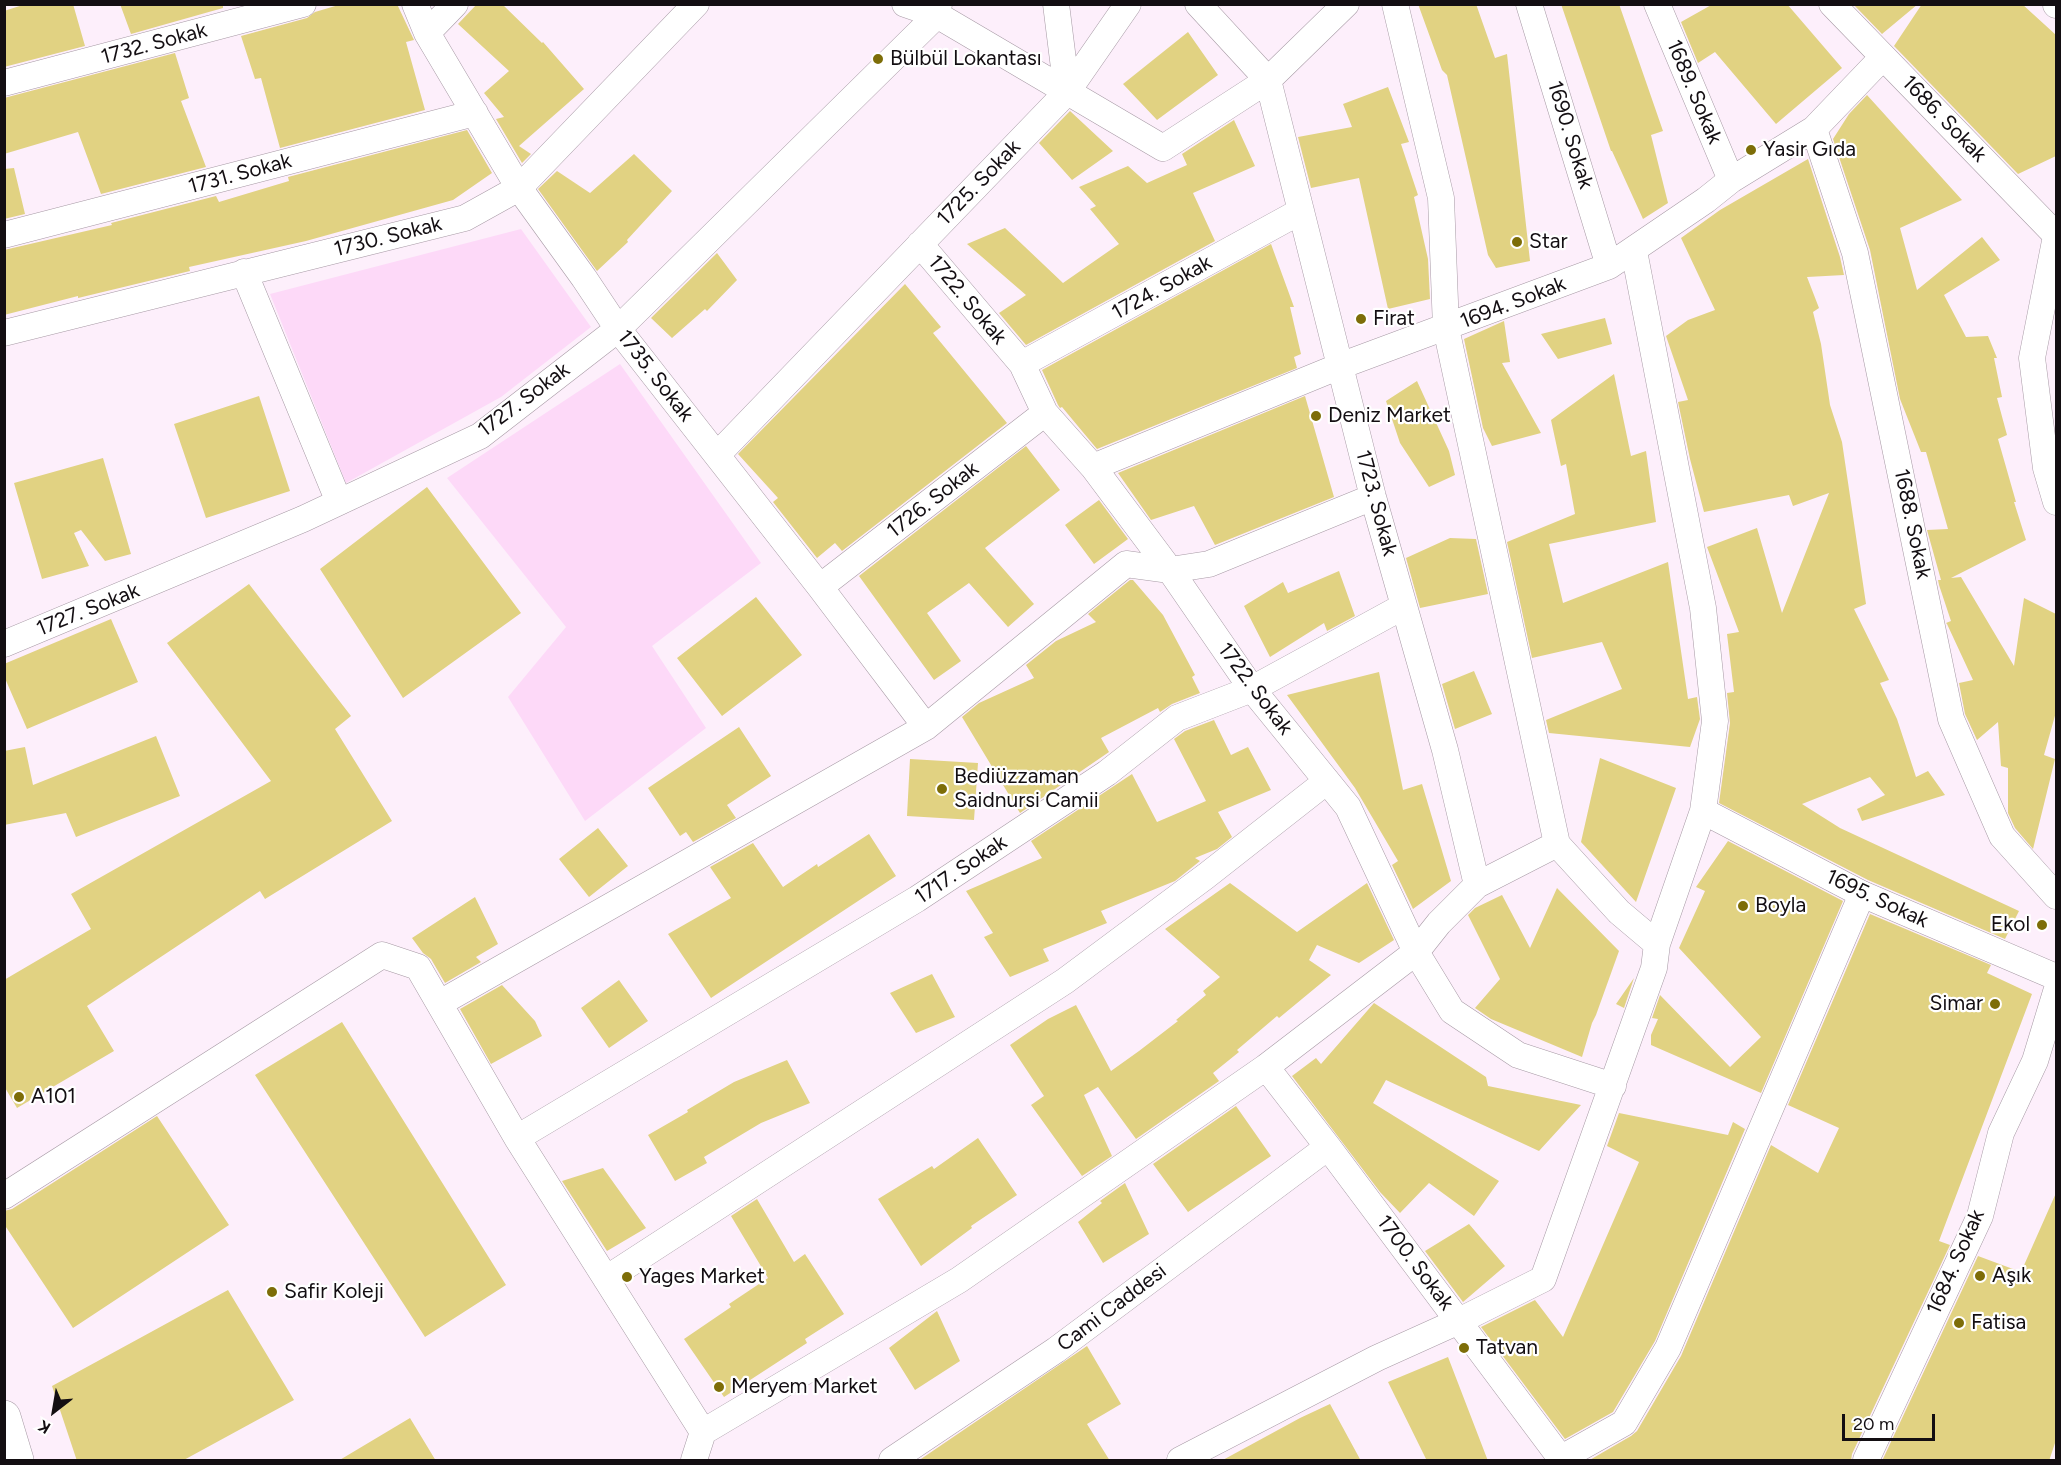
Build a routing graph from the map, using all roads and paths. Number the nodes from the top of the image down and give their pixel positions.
1 (303, 4) edge
2 (415, 4) edge
3 (455, 4) edge
4 (696, 4) edge
5 (904, 4) edge
6 (1056, 4) edge
7 (1128, 4) edge
8 (1198, 4) edge
9 (1346, 4) edge
10 (1395, 4) edge
11 (1529, 4) edge
12 (1657, 4) edge
13 (1832, 4) edge
14 (938, 10) edge
15 (427, 33) junction
16 (1883, 57) junction
17 (1268, 80) junction
18 (4, 83) edge
19 (1067, 92) junction
20 (475, 113) junction
21 (1814, 129) junction
22 (1731, 180) junction
23 (519, 188) junction
24 (1301, 211) junction
25 (4, 235) edge
26 (2056, 235) edge
27 (920, 244) junction
28 (1634, 251) junction
29 (1610, 266) junction
30 (244, 272) junction
31 (1446, 328) junction
32 (618, 329) junction
33 (4, 333) edge
34 (1022, 364) junction
35 (1340, 366) junction
36 (1045, 413) junction
37 (717, 455) junction
38 (1094, 467) junction
39 (1373, 497) junction
40 (339, 502) junction
41 (2056, 502) edge
42 (1170, 570) junction
43 (820, 587) junction
44 (1404, 606) junction
45 (4, 644) edge
46 (1252, 689) junction
47 (926, 727) junction
48 (1327, 781) junction
49 (1703, 811) junction
50 (1557, 844) junction
51 (1477, 885) junction
52 (1862, 894) junction
53 (2056, 896) edge
54 (1657, 944) junction
55 (1416, 952) junction
56 (2056, 976) edge
57 (2056, 992) edge
58 (440, 1004) junction
59 (1266, 1067) junction
60 (1613, 1086) junction
61 (517, 1138) junction
62 (1328, 1147) junction
63 (4, 1196) edge
64 (606, 1279) junction
65 (1459, 1321) junction
66 (4, 1417) edge
67 (703, 1432) junction
68 (1560, 1460) edge
69 (17, 1461) edge
70 (694, 1461) edge
71 (892, 1461) edge
72 (1180, 1461) edge
73 (1866, 1461) edge

1 - 18 street, 1732. Sokak
2 - 15 street, 1735. Sokak
3 - 15 street
4 - 23 street, 1730. Sokak
5 - 14 street
6 - 19 street
7 - 19 street, 1725. Sokak
8 - 17 street, 1723. Sokak
9 - 17 street
10 - 31 street
11 - 29 street, 1690. Sokak
12 - 22 street, 1689. Sokak
13 - 16 street, 1686. Sokak
14 - 19 street
14 - 32 street, 1727. Sokak
15 - 20 street, 1735. Sokak
16 - 21 street, 1694. Sokak
16 - 26 street, 1686. Sokak
17 - 19 street
17 - 24 street, 1723. Sokak
19 - 27 street, 1725. Sokak
20 - 23 street, 1735. Sokak
20 - 25 street, 1731. Sokak
21 - 22 street, 1694. Sokak
21 - 53 street, 1688. Sokak
22 - 28 street, 1694. Sokak
23 - 30 street, 1730. Sokak
23 - 32 street, 1735. Sokak
24 - 34 street, 1724. Sokak
24 - 35 street, 1723. Sokak
26 - 41 street
27 - 34 street, 1722. Sokak
27 - 37 street, 1725. Sokak
28 - 29 street, 1694. Sokak
28 - 49 street
29 - 31 street, 1694. Sokak
30 - 33 street, 1730. Sokak
30 - 40 street
31 - 35 street, 1694. Sokak
31 - 50 street
32 - 37 street, 1735. Sokak
32 - 40 street, 1727. Sokak
34 - 36 street, 1722. Sokak
35 - 38 street, 1694. Sokak
35 - 39 street, 1723. Sokak
36 - 38 street, 1722. Sokak
36 - 43 street, 1726. Sokak
37 - 43 street, 1735. Sokak
38 - 42 street, 1722. Sokak
39 - 42 street
39 - 44 street, 1723. Sokak
40 - 45 street, 1727. Sokak
42 - 46 street, 1722. Sokak
42 - 47 street
43 - 47 street, 1735. Sokak
44 - 46 street, 1717. Sokak
44 - 51 street, 1723. Sokak
46 - 48 street, 1722. Sokak
46 - 61 street, 1717. Sokak
47 - 58 street
48 - 55 street, 1722. Sokak
48 - 64 street
49 - 52 street, 1695. Sokak
49 - 54 street
50 - 51 street
50 - 54 street
51 - 55 street
52 - 56 street, 1695. Sokak
52 - 68 street
54 - 60 street
55 - 59 street
55 - 60 street, 1722. Sokak
57 - 73 street, 1684. Sokak
58 - 61 street
58 - 63 street
59 - 62 street, 1700. Sokak
59 - 67 street
60 - 65 street
61 - 64 street
62 - 65 street, 1700. Sokak
62 - 71 street, Cami Caddesi
64 - 67 street
65 - 68 street, 1700. Sokak
65 - 72 street
66 - 69 street
67 - 70 street

